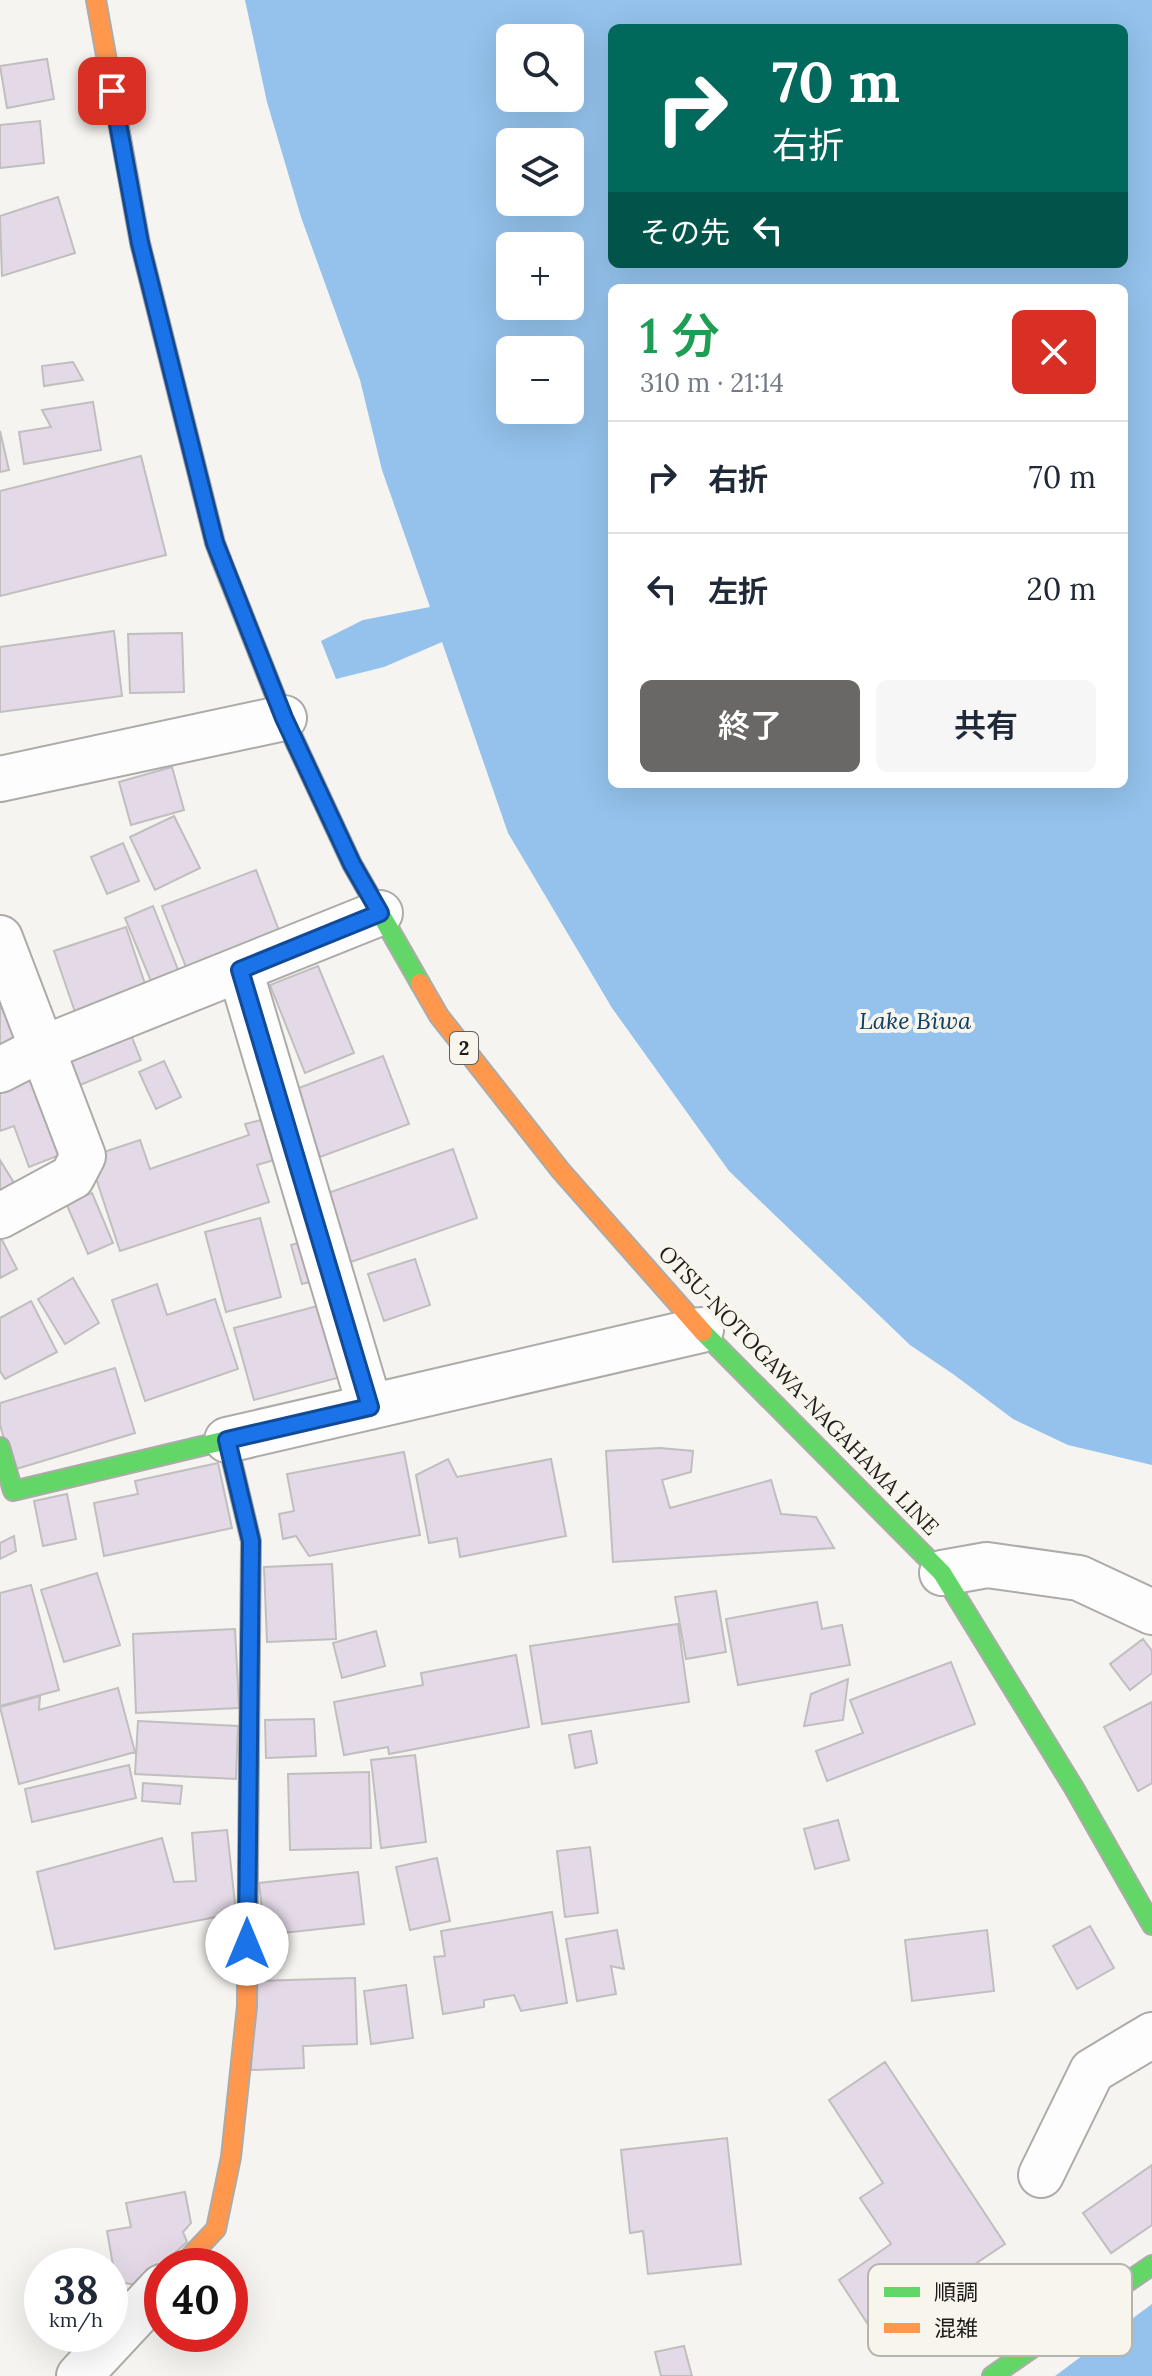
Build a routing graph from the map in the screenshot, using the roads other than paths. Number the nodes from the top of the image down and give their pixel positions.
1 (96, 0) edge
2 (284, 718) junction
3 (0, 779) edge
4 (380, 913) junction
5 (0, 938) edge
6 (240, 970) junction
7 (41, 1049) junction
8 (0, 1070) edge
9 (0, 1216) edge
10 (701, 1330) junction
11 (370, 1407) junction
12 (227, 1440) junction
13 (0, 1447) edge
14 (7, 1493) edge
15 (942, 1573) junction
16 (1152, 1612) edge
17 (1152, 1925) edge
18 (1152, 2035) edge
19 (1041, 2175) dead end
20 (198, 2248) edge
21 (1152, 2265) edge
22 (1132, 2279) edge
23 (144, 2306) edge
24 (1021, 2356) edge
25 (79, 2376) edge
26 (992, 2376) edge

1 - 2 main road, OTSU-NOTOGAWA-NAGAHAMA LINE / 2
2 - 3 street
2 - 4 main road, OTSU-NOTOGAWA-NAGAHAMA LINE / 2
4 - 6 street
4 - 10 main road, OTSU-NOTOGAWA-NAGAHAMA LINE / 2
5 - 7 street
6 - 7 street
6 - 11 street
7 - 8 street
7 - 9 street
10 - 11 street
10 - 15 main road, OTSU-NOTOGAWA-NAGAHAMA LINE / 2
11 - 12 street
12 - 14 main road
12 - 20 main road
13 - 14 main road
15 - 16 street
15 - 17 main road, OTSU-NOTOGAWA-NAGAHAMA LINE / 2
18 - 19 street
21 - 22 main road
23 - 25 street
24 - 26 main road

